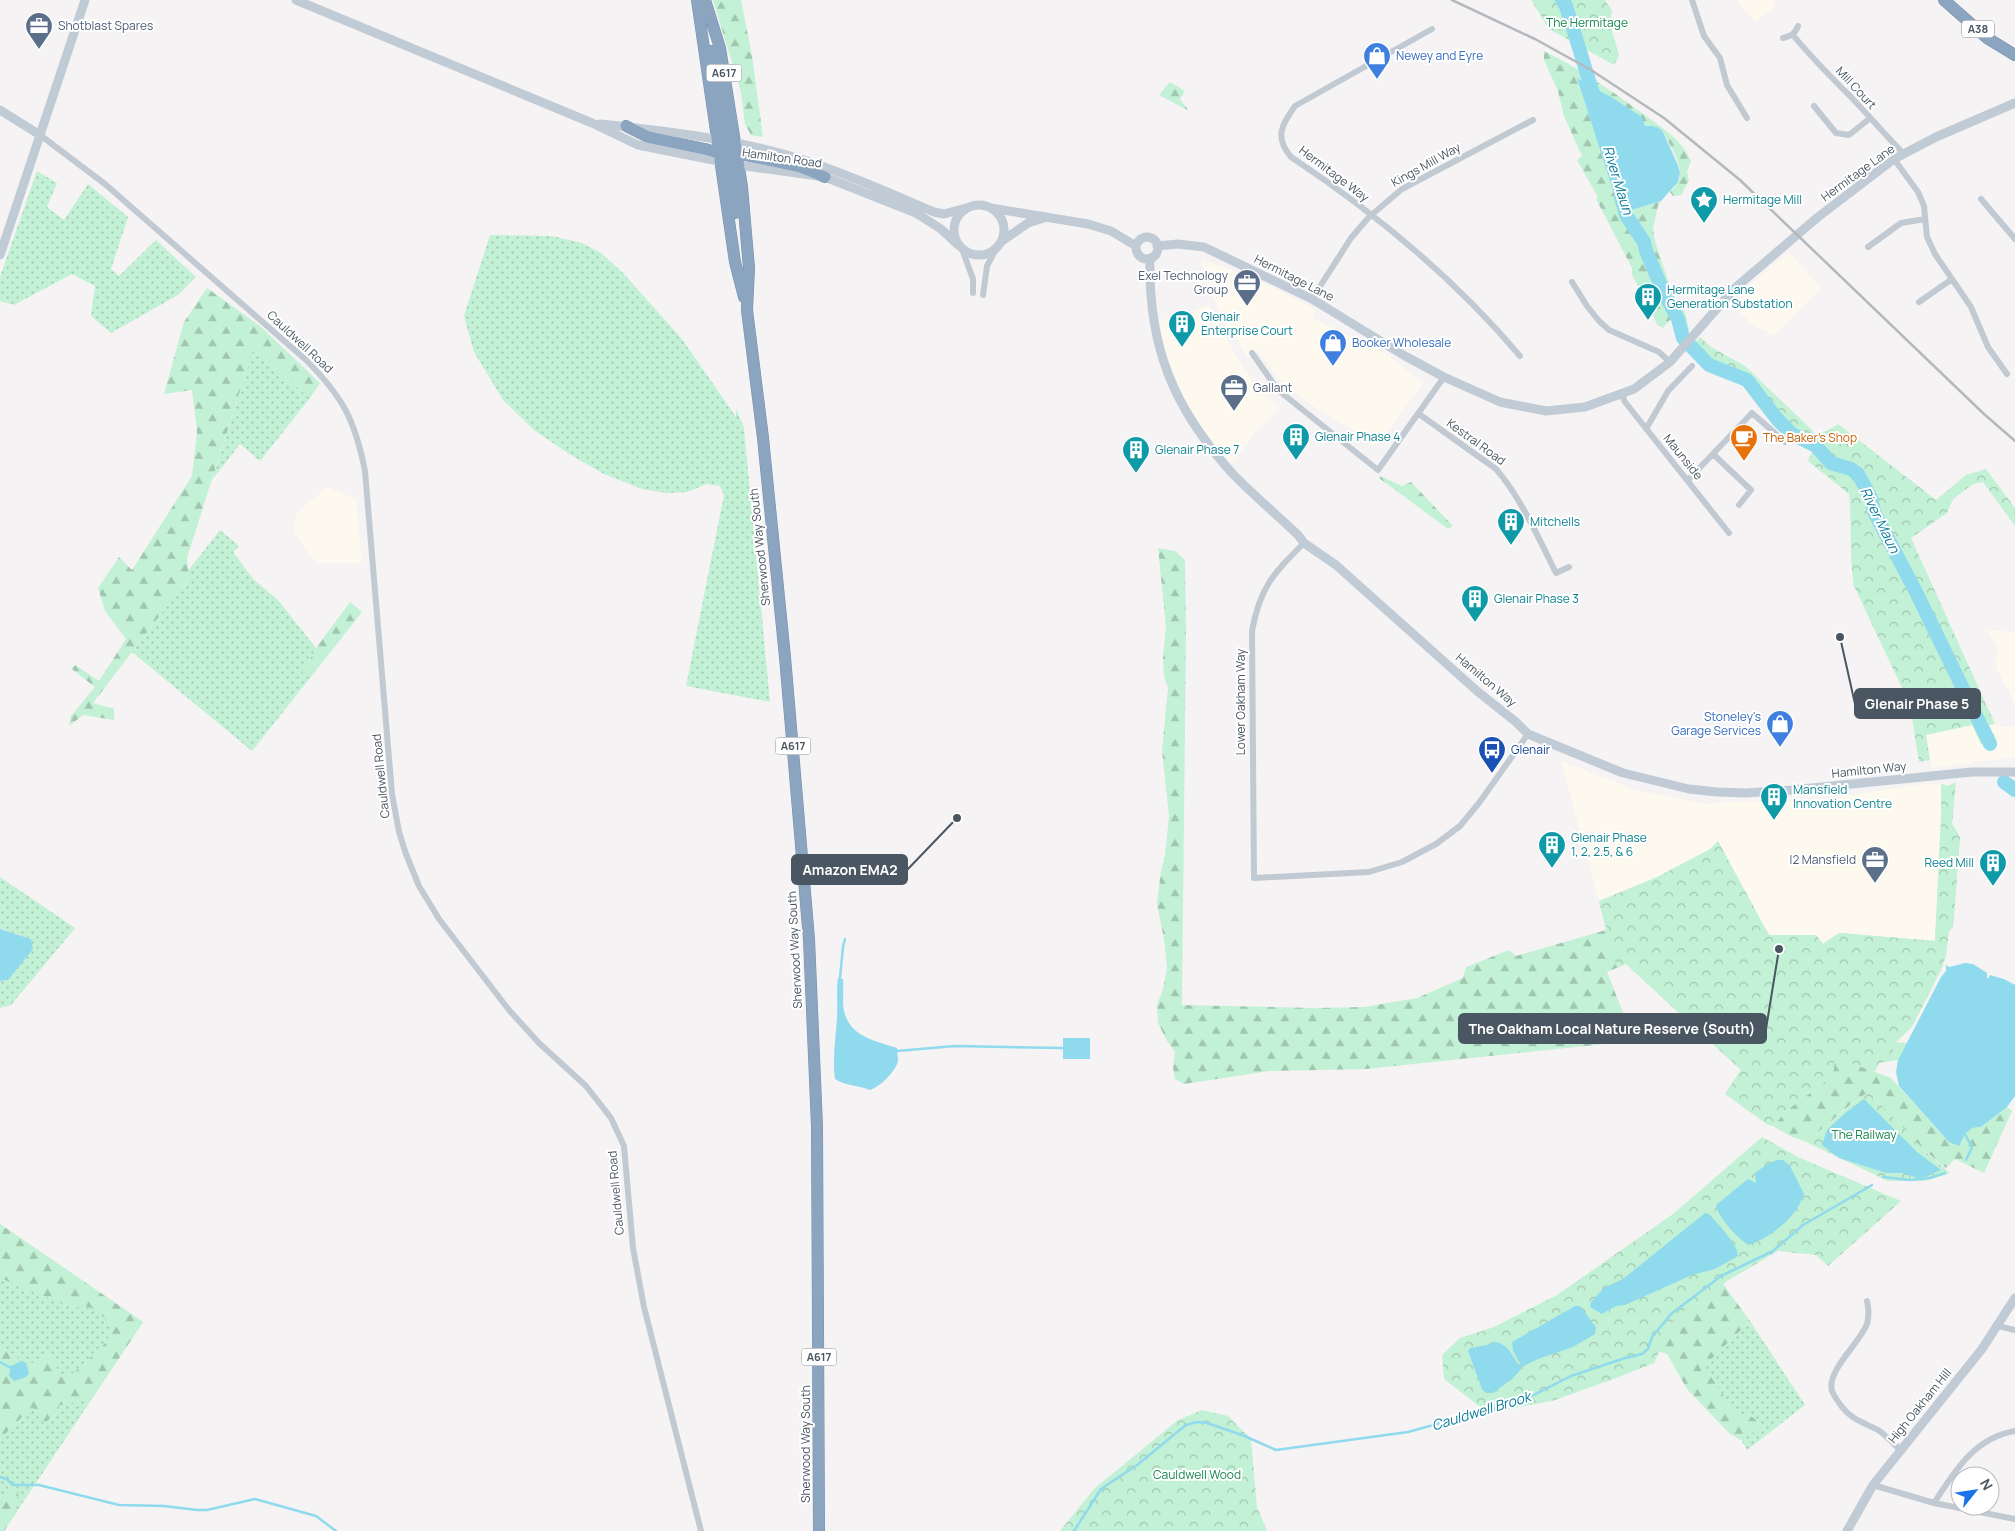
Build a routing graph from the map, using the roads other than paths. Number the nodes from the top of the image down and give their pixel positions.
1 (85, 0) edge
2 (296, 0) edge
3 (1692, 0) edge
4 (1944, 0) edge
5 (703, 1) edge
6 (1798, 26) dead end
7 (1432, 29) dead end
8 (1793, 34) junction
9 (1783, 38) dead end
10 (2015, 54) edge
11 (2015, 103) edge
12 (1814, 106) dead end
13 (0, 110) edge
14 (1747, 118) dead end
15 (1869, 119) junction
16 (1533, 120) dead end
17 (592, 123) junction
18 (626, 126) joint
19 (40, 135) junction
20 (728, 153) junction
21 (1904, 154) junction
22 (1894, 160) junction
23 (825, 176) joint
24 (1981, 199) dead end
25 (966, 208) junction
26 (991, 208) junction
27 (1371, 216) junction
28 (1047, 217) junction
29 (1925, 219) junction
30 (2014, 237) edge
31 (1002, 241) junction
32 (1136, 246) junction
33 (1158, 246) junction
34 (960, 247) junction
35 (1868, 248) dead end
36 (996, 250) junction
37 (0, 255) edge
38 (1150, 258) junction
39 (1952, 279) junction
40 (1572, 282) dead end
41 (973, 293) dead end
42 (982, 295) dead end
43 (1312, 299) junction
44 (1919, 302) dead end
45 (747, 310) junction
46 (1252, 353) dead end
47 (1520, 356) dead end
48 (1670, 362) junction
49 (1692, 366) dead end
50 (2007, 374) dead end
51 (1444, 377) junction
52 (1622, 395) junction
53 (1419, 414) junction
54 (1646, 429) junction
55 (1785, 442) dead end
56 (1713, 454) junction
57 (1688, 480) junction
58 (1739, 505) dead end
59 (1729, 533) dead end
60 (1304, 543) junction
61 (1569, 567) dead end
62 (1528, 734) junction
63 (2015, 772) edge
64 (2015, 1298) edge
65 (1867, 1301) dead end
66 (1998, 1326) junction
67 (2015, 1330) edge
68 (2015, 1431) edge
69 (1901, 1450) junction
70 (1874, 1485) junction
71 (1934, 1503) junction
72 (2015, 1519) edge
73 (701, 1531) edge
74 (819, 1531) edge
75 (1847, 1531) edge

1 - 19 street
2 - 17 street, Hamilton Road
3 - 14 street
4 - 10 highway, A38
5 - 20 highway
6 - 8 street
7 - 27 street, Hermitage Way
8 - 9 street
8 - 15 street, Mill Court
11 - 21 street, Hermitage Lane
12 - 15 street
13 - 19 street
15 - 21 street, Mill Court
16 - 27 street, Kings Mill Way
17 - 18 street, Hamilton Road
17 - 20 street, Hamilton Road
18 - 20 highway
19 - 37 street
19 - 73 street, Cauldwell Road
20 - 23 highway
20 - 25 street, Hamilton Road
20 - 45 highway, Sherwood Way South / A617
20 - 45 highway, Sherwood Way South / A617
21 - 22 street, Hermitage Lane
22 - 29 street
22 - 48 street, Hermitage Lane
23 - 34 street, Hamilton Road
24 - 30 street
25 - 26 street, Hamilton Road
25 - 34 street
26 - 28 street, Hamilton Road
26 - 31 street
27 - 43 street, Kings Mill Way
27 - 47 street, Hermitage Way
28 - 31 street
28 - 32 street, Hamilton Road
29 - 35 street
29 - 39 street
31 - 36 street
32 - 33 street
32 - 38 street
33 - 38 street
33 - 43 street, Hermitage Lane
34 - 36 street, Hamilton Road
34 - 41 street
36 - 42 street
38 - 60 street, Hamilton Way
39 - 44 street
39 - 50 street
40 - 48 street
43 - 51 street, Hermitage Lane
45 - 74 highway, Sherwood Way South / A617
46 - 53 street
48 - 52 street, Hermitage Lane
49 - 54 street
51 - 52 street, Hermitage Lane
51 - 53 street
52 - 54 street, Maunside
53 - 61 street, Kestral Road
54 - 57 street, Maunside
55 - 56 street
56 - 57 street
56 - 58 street
57 - 59 street, Maunside
60 - 62 street, Hamilton Way
60 - 62 street, Lower Oakham Way
62 - 63 street, Hamilton Way
64 - 66 street, High Oakham Hill
65 - 69 street
66 - 67 street
66 - 69 street, High Oakham Hill
68 - 71 street
69 - 70 street, High Oakham Hill
70 - 71 street
70 - 75 street, High Oakham Hill
71 - 72 street

